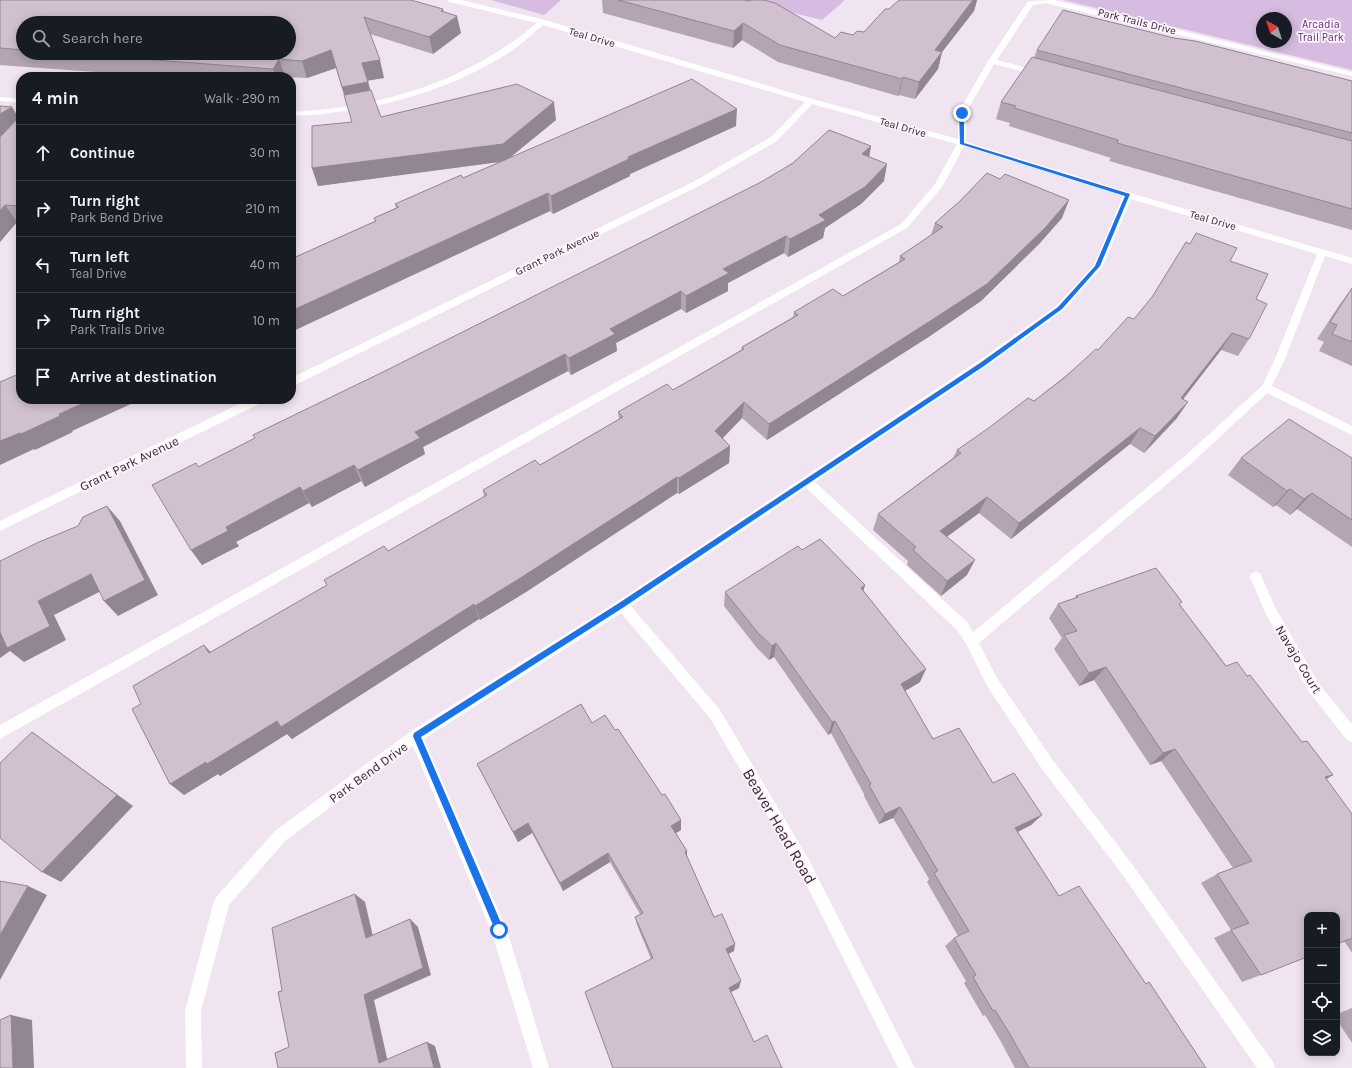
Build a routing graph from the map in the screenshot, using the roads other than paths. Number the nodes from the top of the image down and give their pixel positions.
1 (452, 0) edge
2 (542, 22) junction
3 (992, 61) junction
4 (1352, 74) edge
5 (1046, 75) edge
6 (0, 99) edge
7 (16, 101) edge
8 (810, 101) junction
9 (296, 114) edge
10 (962, 143) junction
11 (1128, 195) junction
12 (1322, 252) junction
13 (1352, 260) edge
14 (296, 381) edge
15 (1266, 388) junction
16 (249, 404) edge
17 (1352, 430) edge
18 (807, 482) junction
19 (0, 526) edge
20 (1256, 577) dead end
21 (622, 605) junction
22 (972, 641) junction
23 (0, 732) edge
24 (1352, 735) edge
25 (416, 736) junction
26 (194, 1068) edge
27 (541, 1068) edge
28 (907, 1068) edge
29 (1267, 1068) edge

1 - 2 street, Teal Drive
2 - 8 street, Teal Drive
2 - 9 street
3 - 4 street, Park Trails Drive
3 - 5 street
3 - 10 street, Park Trails Drive
6 - 7 street
8 - 10 street, Teal Drive
8 - 14 street, Grant Park Avenue
10 - 11 street, Teal Drive
10 - 23 street
11 - 12 street, Teal Drive
11 - 18 street, Park Bend Drive
12 - 13 street, Teal Drive
12 - 15 street
15 - 17 street
15 - 22 street
16 - 19 street, Grant Park Avenue
18 - 21 street, Park Bend Drive
18 - 22 street
20 - 24 street, Navajo Court
21 - 25 street, Park Bend Drive
21 - 28 street, Beaver Head Road
22 - 29 street
25 - 26 street, Park Bend Drive
25 - 27 street

